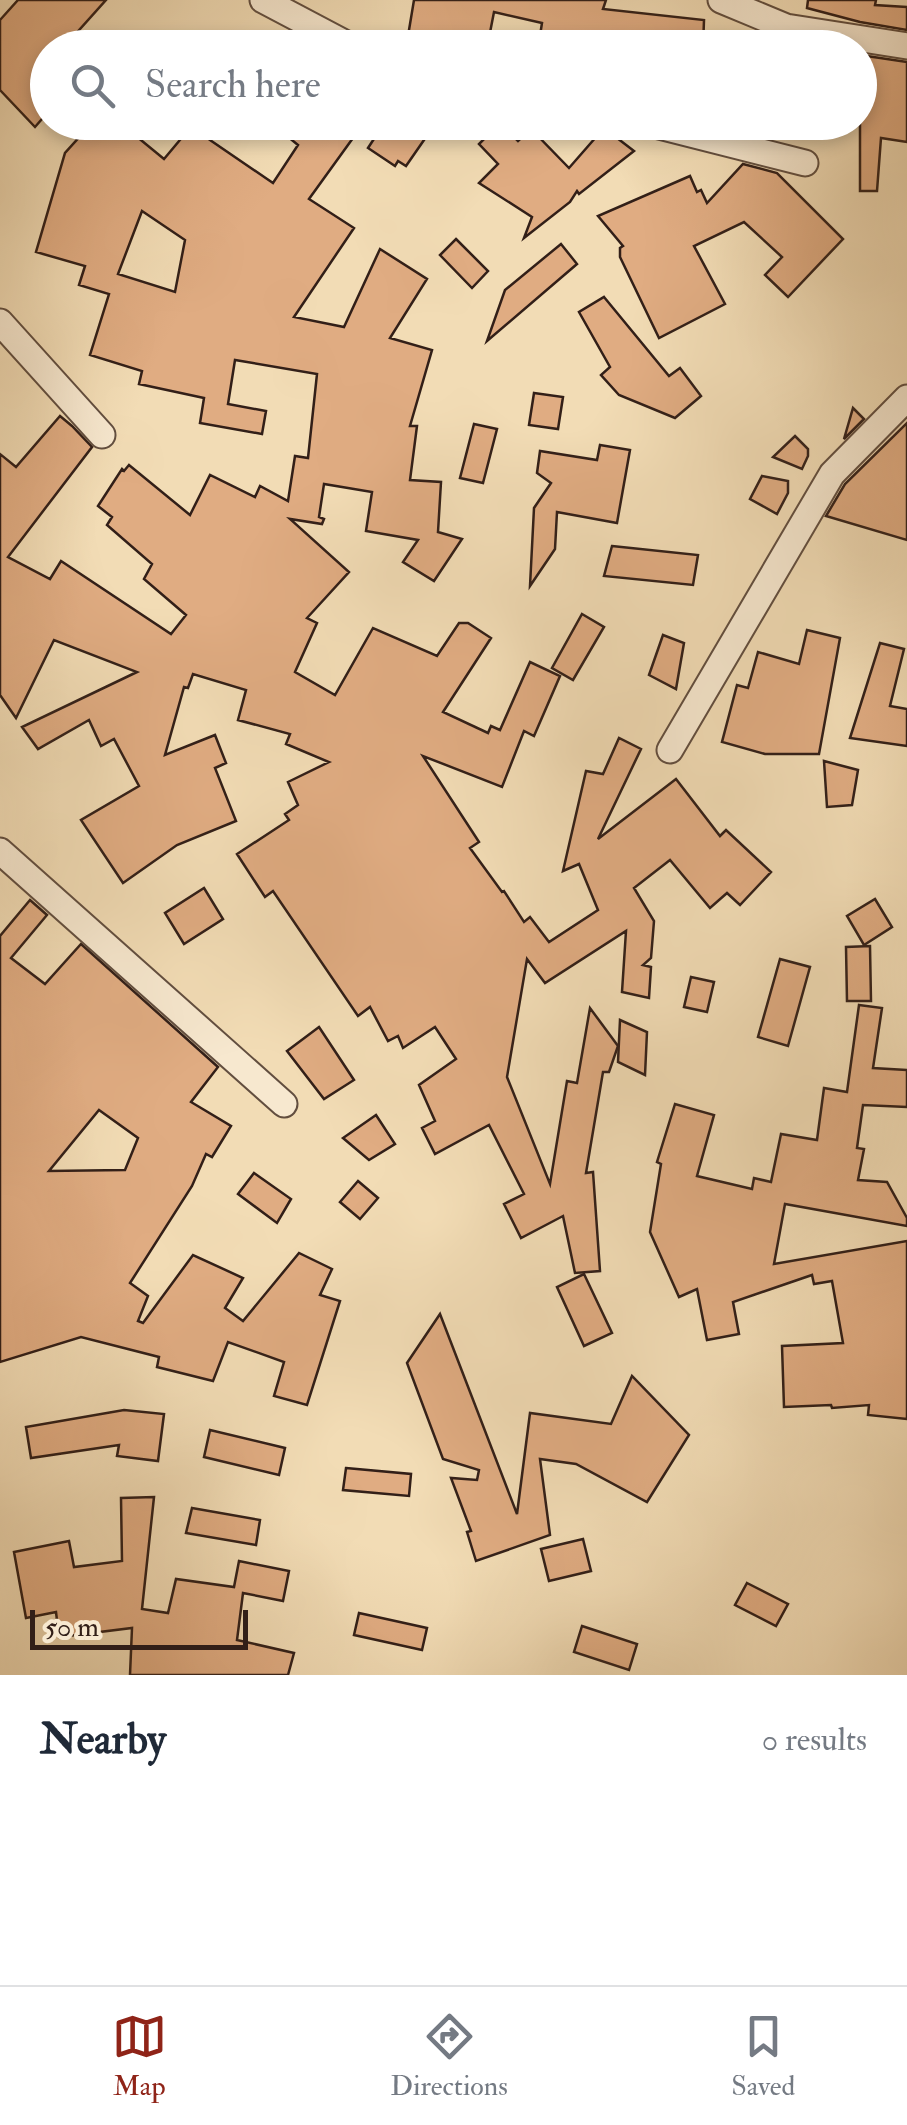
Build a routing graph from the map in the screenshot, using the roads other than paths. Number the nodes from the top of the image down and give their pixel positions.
1 (263, 0) edge
2 (721, 0) edge
3 (320, 30) edge
4 (805, 30) edge
5 (877, 41) edge
6 (907, 46) edge
7 (714, 140) edge
8 (805, 163) dead end
9 (0, 322) edge
10 (907, 398) edge
11 (102, 435) dead end
12 (670, 750) dead end
13 (0, 851) edge
14 (284, 1104) dead end

1 - 3 street
2 - 4 street
5 - 6 street
7 - 8 street
9 - 11 street
10 - 12 street
13 - 14 street

